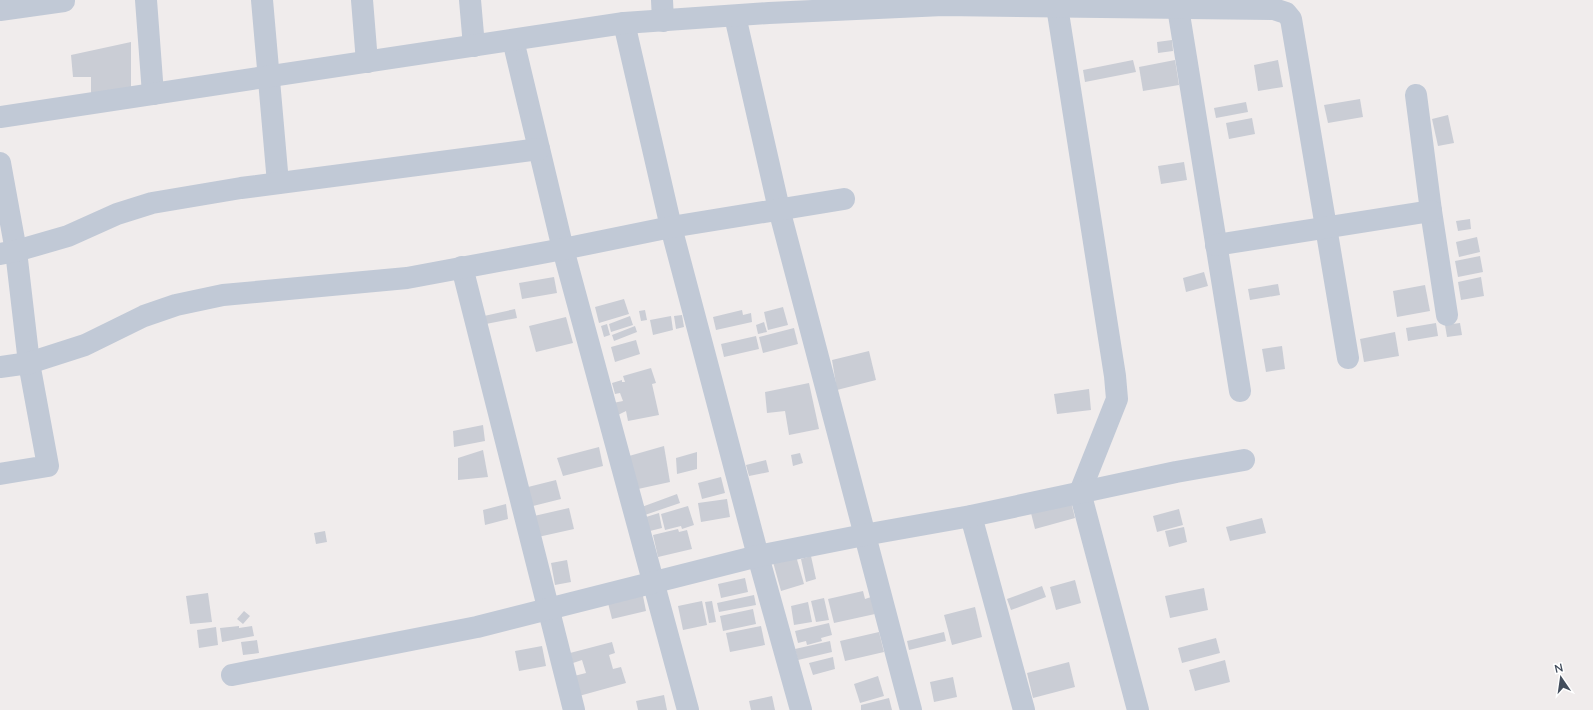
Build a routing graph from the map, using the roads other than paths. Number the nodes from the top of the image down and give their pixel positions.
1 (146, 0) edge
2 (262, 0) edge
3 (362, 0) edge
4 (470, 0) edge
5 (64, 1) edge
6 (1056, 3) edge
7 (871, 4) edge
8 (1178, 8) junction
9 (0, 10) edge
10 (663, 10) edge
11 (735, 16) junction
12 (624, 23) junction
13 (513, 40) junction
14 (474, 46) junction
15 (367, 62) junction
16 (268, 76) junction
17 (153, 94) junction
18 (1416, 95) dead end
19 (0, 117) edge
20 (539, 149) junction
21 (0, 163) edge
22 (278, 183) junction
23 (844, 199) dead end
24 (779, 209) junction
25 (1431, 210) junction
26 (671, 227) junction
27 (1326, 228) junction
28 (1216, 246) junction
29 (563, 249) junction
30 (8, 253) edge
31 (462, 267) junction
32 (1447, 315) dead end
33 (1348, 358) dead end
34 (29, 363) junction
35 (0, 367) edge
36 (1240, 391) dead end
37 (1244, 460) dead end
38 (0, 474) edge
39 (1080, 492) junction
40 (972, 516) junction
41 (864, 535) junction
42 (758, 556) junction
43 (652, 582) junction
44 (548, 609) junction
45 (232, 676) dead end
46 (574, 710) edge
47 (688, 710) edge
48 (801, 710) edge
49 (911, 710) edge
50 (1024, 710) edge
51 (1138, 710) edge

1 - 17 street
2 - 16 street
3 - 15 street
4 - 14 street
5 - 9 street
6 - 7 street
6 - 8 street
6 - 39 street
7 - 11 street
8 - 27 street
8 - 28 street
10 - 11 street
10 - 12 street
11 - 24 street
12 - 13 street
12 - 26 street
13 - 14 street
13 - 20 street
14 - 15 street
15 - 16 street
16 - 17 street
16 - 22 street
17 - 19 street
18 - 25 street
20 - 22 street
20 - 29 street
21 - 30 street
22 - 30 street
23 - 24 street
24 - 26 street
24 - 41 street
25 - 27 street
25 - 32 street
26 - 29 street
26 - 42 street
27 - 28 street
27 - 33 street
28 - 36 street
29 - 31 street
29 - 43 street
30 - 34 street
31 - 34 street
31 - 44 street
34 - 35 street
34 - 38 street
37 - 39 street
39 - 40 street
39 - 51 street
40 - 41 street
40 - 50 street
41 - 42 street
41 - 49 street
42 - 43 street
42 - 48 street
43 - 44 street
43 - 47 street
44 - 45 street
44 - 46 street

